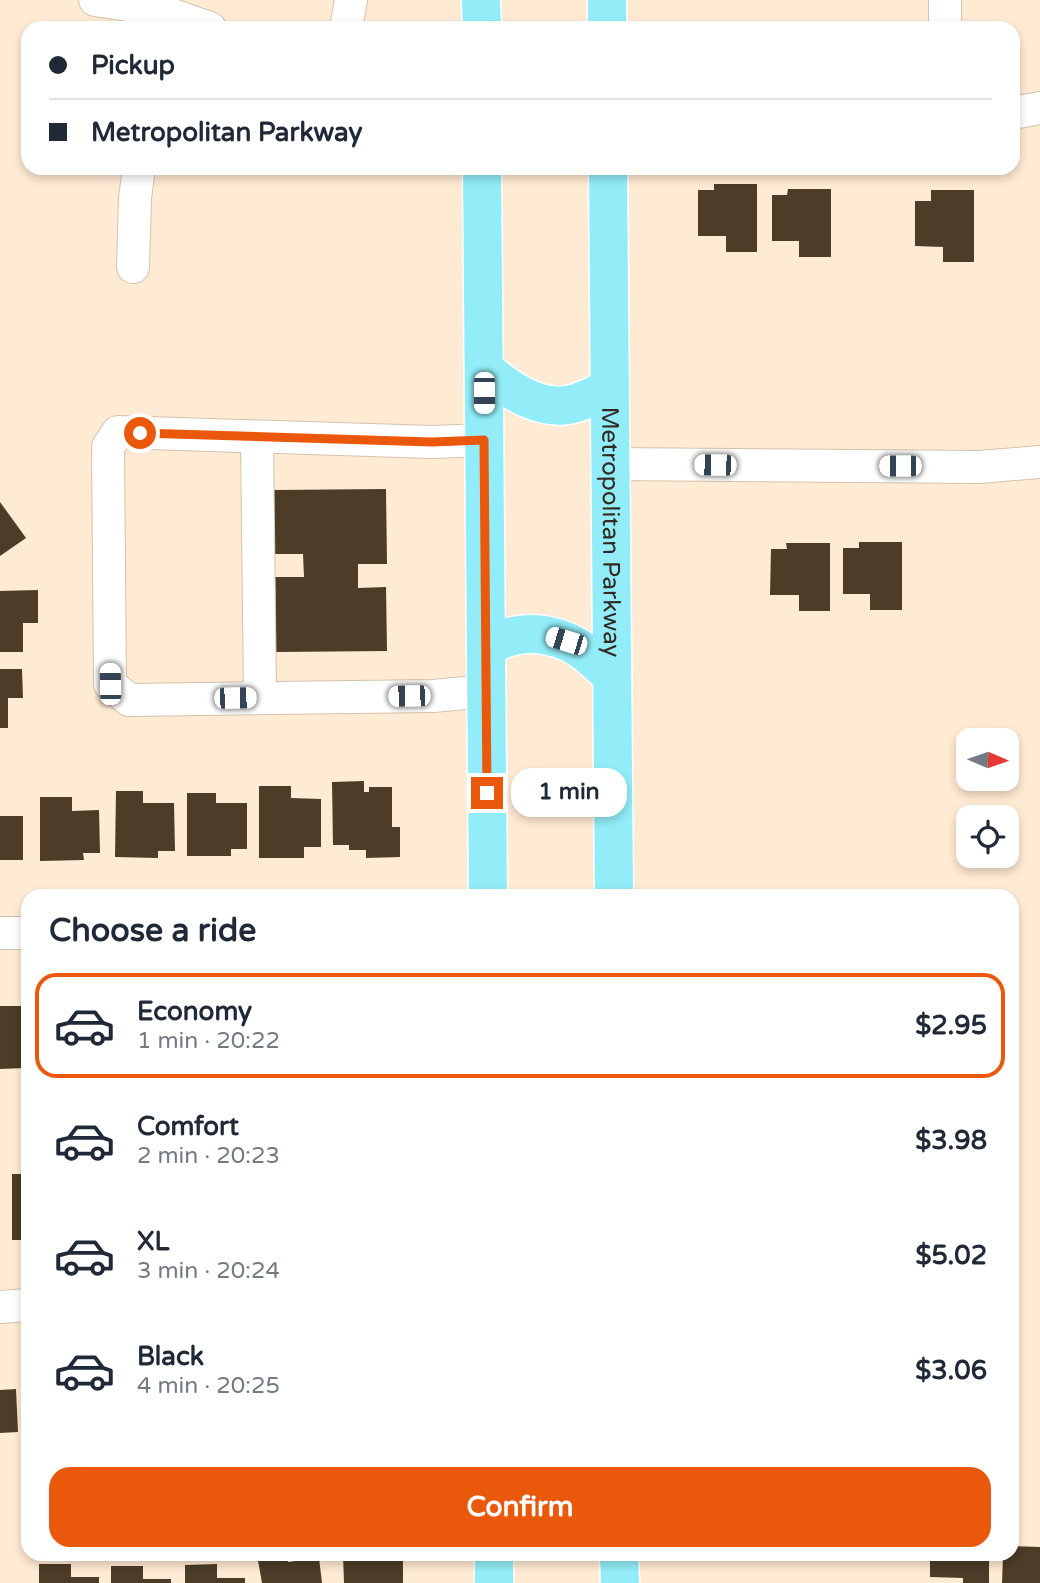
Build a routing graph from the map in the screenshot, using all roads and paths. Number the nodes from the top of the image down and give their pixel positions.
1 (95, 0) edge
2 (351, 0) edge
3 (481, 0) edge
4 (607, 0) edge
5 (945, 0) edge
6 (184, 21) edge
7 (347, 21) edge
8 (482, 21) edge
9 (607, 21) edge
10 (945, 21) edge
11 (1040, 108) edge
12 (1020, 112) edge
13 (138, 175) edge
14 (482, 175) edge
15 (608, 175) edge
16 (133, 267) dead end
17 (484, 369) junction
18 (609, 387) junction
19 (257, 436) junction
20 (484, 440) junction
21 (1040, 462) edge
22 (610, 464) junction
23 (486, 648) junction
24 (612, 676) junction
25 (486, 691) junction
26 (260, 698) junction
27 (488, 889) edge
28 (614, 889) edge
29 (0, 933) edge
30 (21, 933) edge
31 (21, 1306) edge
32 (0, 1307) edge
33 (494, 1561) edge
34 (620, 1561) edge
35 (494, 1583) edge
36 (620, 1583) edge

1 - 6 street
2 - 7 street
3 - 8 main road
4 - 9 main road
5 - 10 street
11 - 12 street
13 - 16 street
14 - 17 main road
15 - 18 main road, Metropolitan Parkway
17 - 18 main road
17 - 20 main road
18 - 22 main road, Metropolitan Parkway
19 - 20 street
19 - 26 street
19 - 26 street
20 - 23 main road
21 - 22 street
22 - 24 main road, Metropolitan Parkway
23 - 24 main road
23 - 25 main road
24 - 28 main road, Metropolitan Parkway
25 - 26 street
25 - 27 main road
29 - 30 street
31 - 32 street
33 - 35 main road
34 - 36 main road

